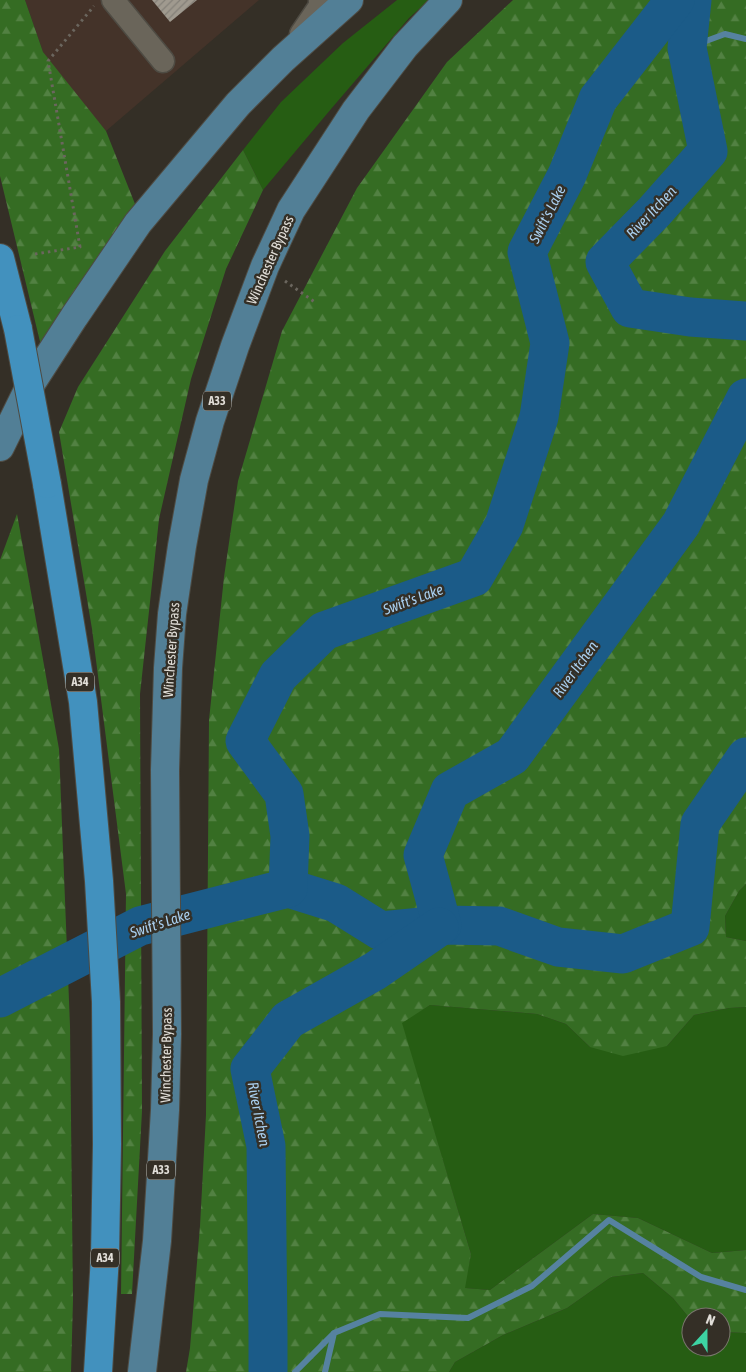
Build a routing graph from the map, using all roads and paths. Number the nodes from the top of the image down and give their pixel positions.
1 (99, 0) edge
2 (113, 0) edge
3 (320, 0) edge
4 (349, 0) edge
5 (448, 0) edge
6 (283, 59) junction
7 (163, 61) dead end
8 (35, 254) dead end
9 (0, 258) edge
10 (265, 266) junction
11 (316, 303) dead end
12 (0, 448) edge
13 (98, 1372) edge
14 (142, 1372) edge

1 - 8 path
2 - 7 lane
3 - 6 lane
4 - 6 main road
5 - 10 main road, Winchester Bypass / A33
6 - 12 main road
9 - 13 highway, A34, bridge
10 - 11 path
10 - 14 main road, Winchester Bypass / A33

